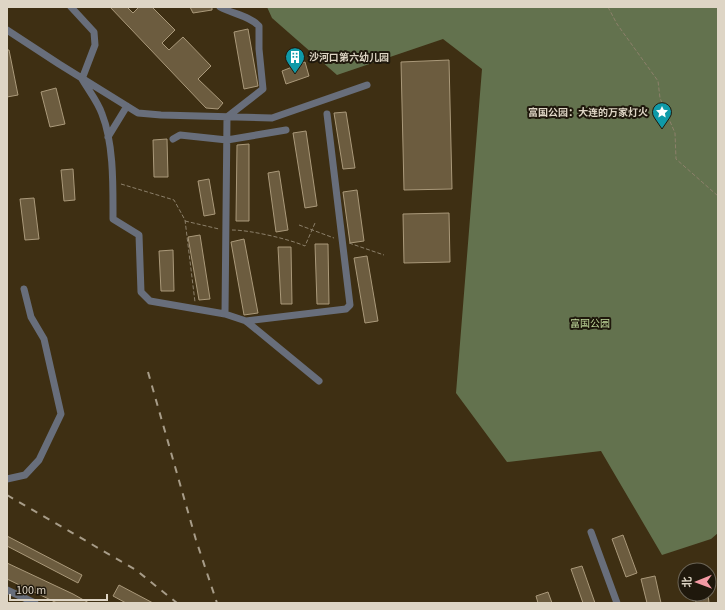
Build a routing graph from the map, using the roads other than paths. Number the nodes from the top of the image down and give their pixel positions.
1 (72, 7) edge
2 (220, 7) edge
3 (7, 30) edge
4 (82, 79) junction
5 (367, 85) dead end
6 (126, 106) junction
7 (327, 114) dead end
8 (227, 117) junction
9 (286, 130) dead end
10 (108, 137) junction
11 (173, 139) dead end
12 (227, 140) junction
13 (24, 289) dead end
14 (225, 314) junction
15 (246, 321) junction
16 (319, 381) dead end
17 (7, 479) edge
18 (591, 532) dead end
19 (7, 590) edge
20 (35, 603) edge
21 (617, 603) edge

1 - 4 street
2 - 8 street
3 - 4 street
4 - 6 street
4 - 10 street
5 - 8 street
6 - 8 street
6 - 10 street
7 - 15 street
8 - 12 street
9 - 12 street
10 - 14 street
11 - 12 street
12 - 14 street
13 - 17 street
14 - 15 street
15 - 16 street
18 - 21 street
19 - 20 street

